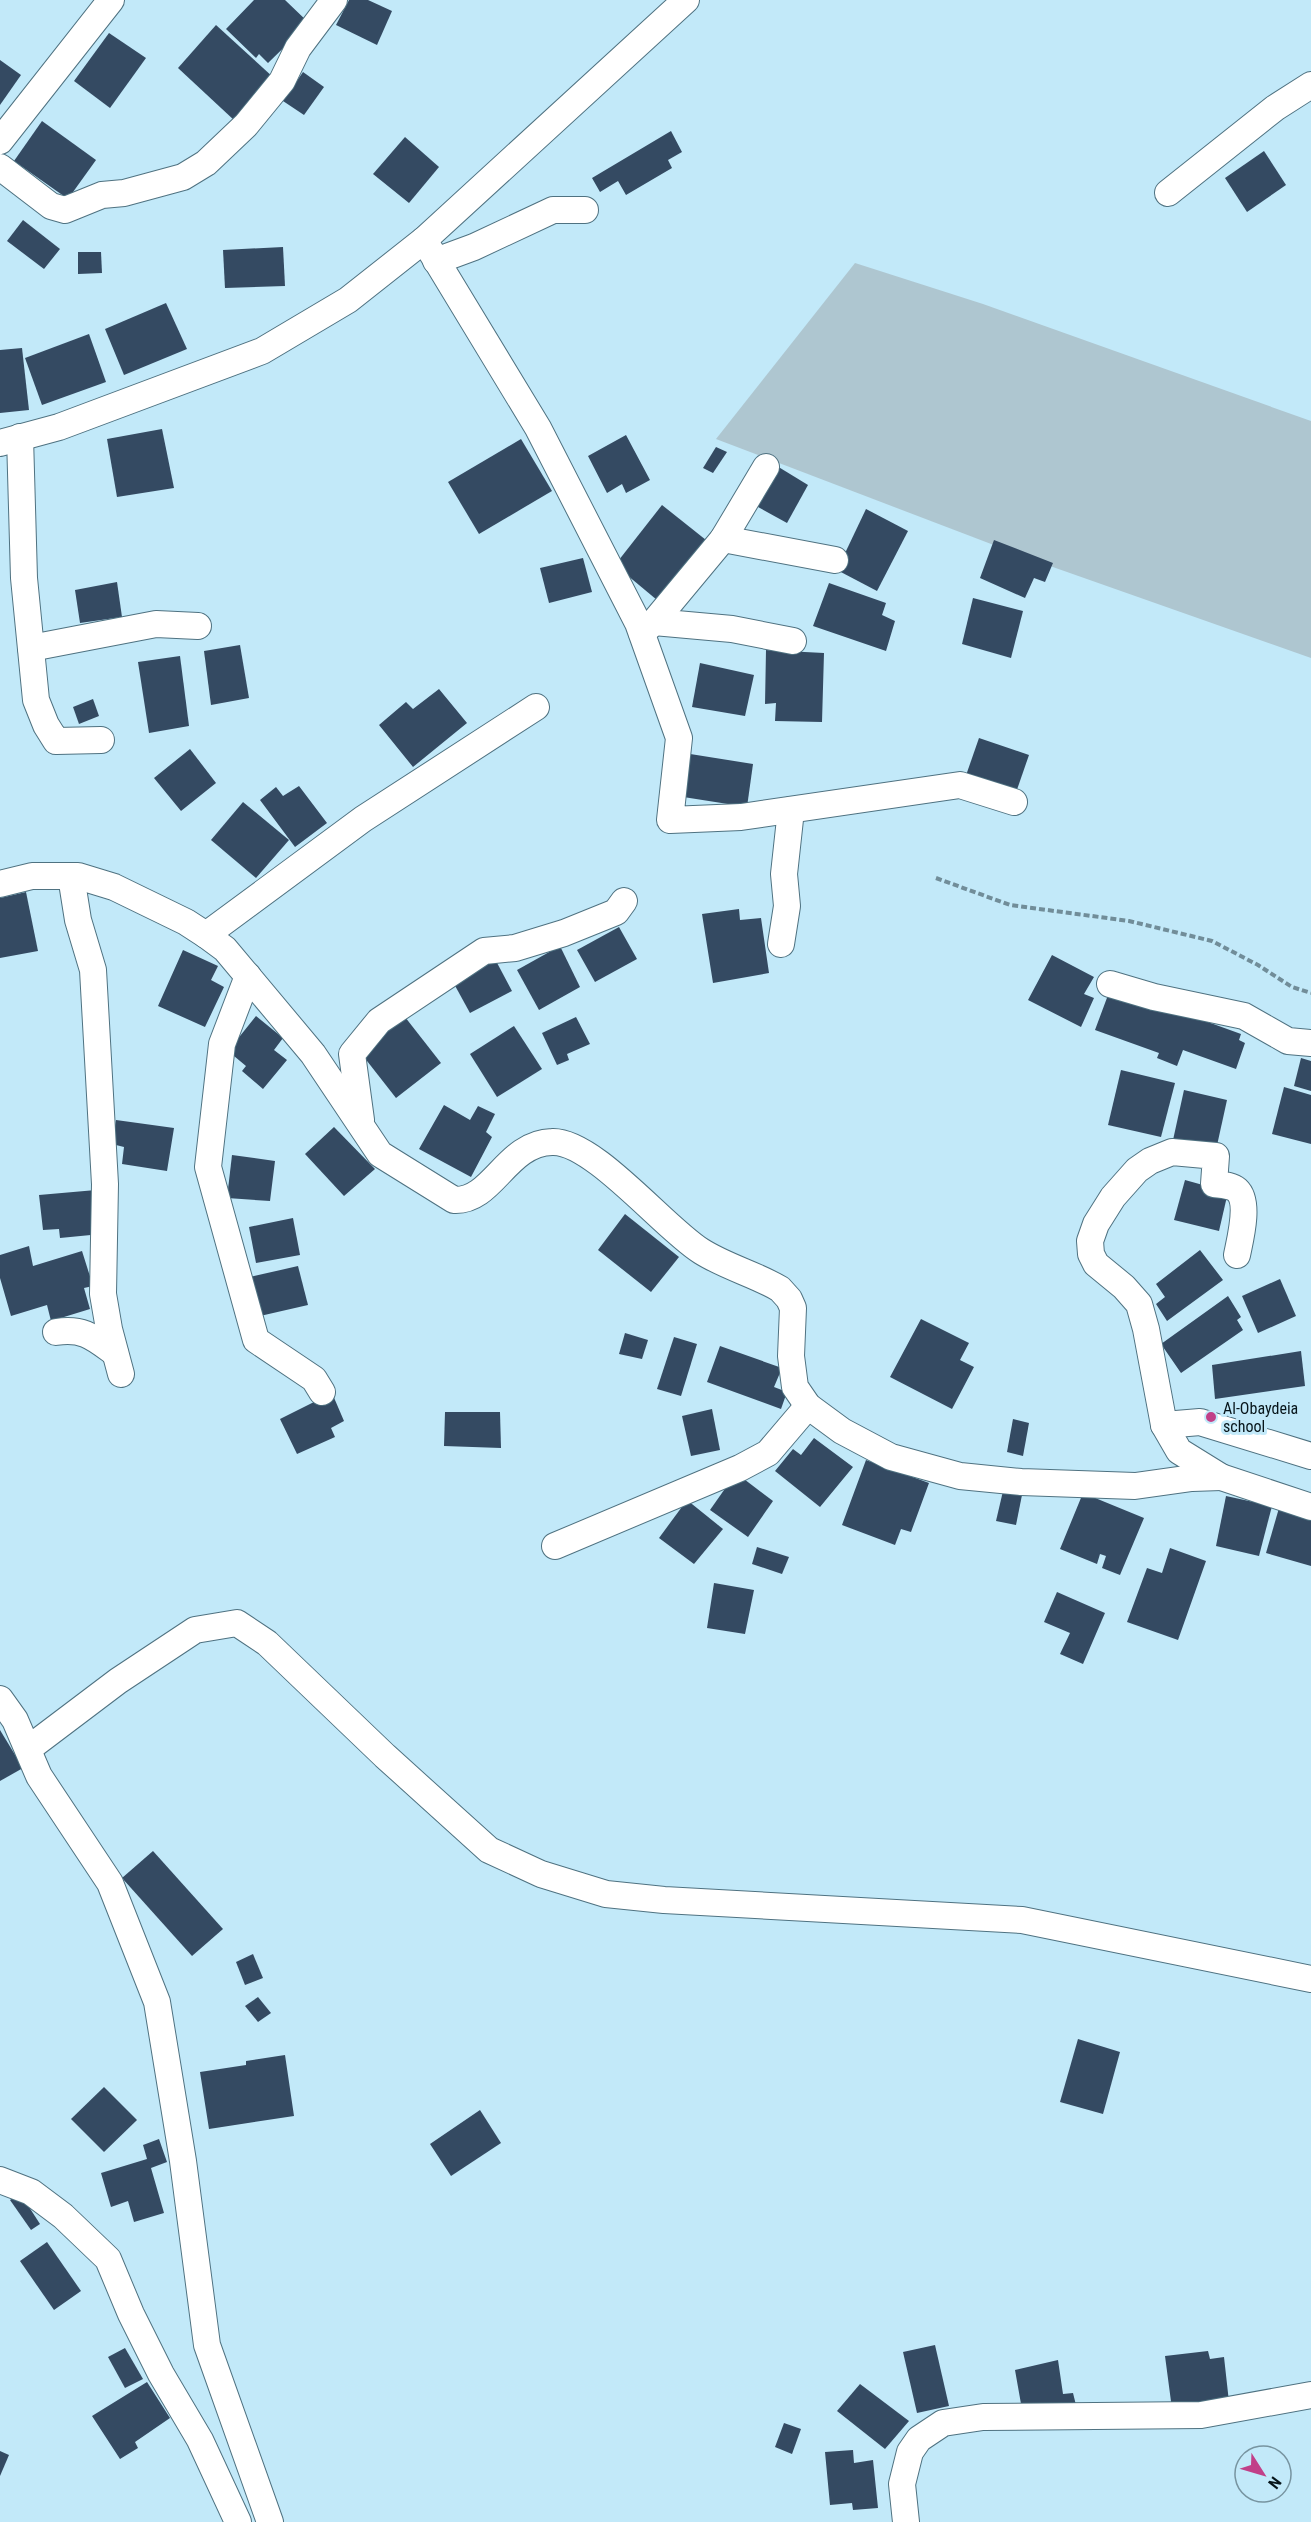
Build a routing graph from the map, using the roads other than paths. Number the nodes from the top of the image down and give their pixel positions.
1 (111, 0) edge
2 (334, 0) edge
3 (686, 0) edge
4 (1311, 85) edge
5 (0, 141) edge
6 (0, 167) edge
7 (1168, 193) dead end
8 (585, 210) dead end
9 (430, 250) junction
10 (10, 440) edge
11 (766, 467) dead end
12 (723, 539) junction
13 (835, 560) dead end
14 (198, 626) dead end
15 (648, 628) junction
16 (793, 641) dead end
17 (31, 648) junction
18 (536, 707) dead end
19 (101, 740) dead end
20 (1014, 802) dead end
21 (791, 810) junction
22 (71, 876) junction
23 (0, 884) edge
24 (624, 901) dead end
25 (206, 935) junction
26 (781, 944) dead end
27 (248, 976) junction
28 (1110, 984) dead end
29 (1311, 1043) edge
30 (362, 1126) junction
31 (1237, 1255) dead end
32 (56, 1332) dead end
33 (322, 1392) dead end
34 (808, 1406) junction
35 (1164, 1425) junction
36 (1311, 1456) edge
37 (1221, 1476) junction
38 (1311, 1507) edge
39 (555, 1546) dead end
40 (0, 1699) edge
41 (28, 1749) junction
42 (1311, 1980) edge
43 (0, 2180) edge
44 (1311, 2395) edge
45 (238, 2522) edge
46 (270, 2522) edge
47 (906, 2522) edge

1 - 5 street
2 - 6 street
3 - 9 street
4 - 7 street
8 - 9 street
9 - 10 street
9 - 15 street
10 - 17 street
11 - 12 street
12 - 13 street
12 - 15 street
14 - 17 street
15 - 16 street
15 - 21 street
17 - 19 street
18 - 25 street
20 - 21 street
21 - 26 street
22 - 23 street
22 - 25 street
22 - 32 street
24 - 30 street
25 - 27 street
27 - 30 street
27 - 33 street
28 - 29 street
30 - 34 street
31 - 35 street
34 - 37 street
34 - 39 street
35 - 36 street
35 - 37 street
37 - 38 street
40 - 41 street
41 - 42 street
41 - 46 street
43 - 45 street
44 - 47 street

